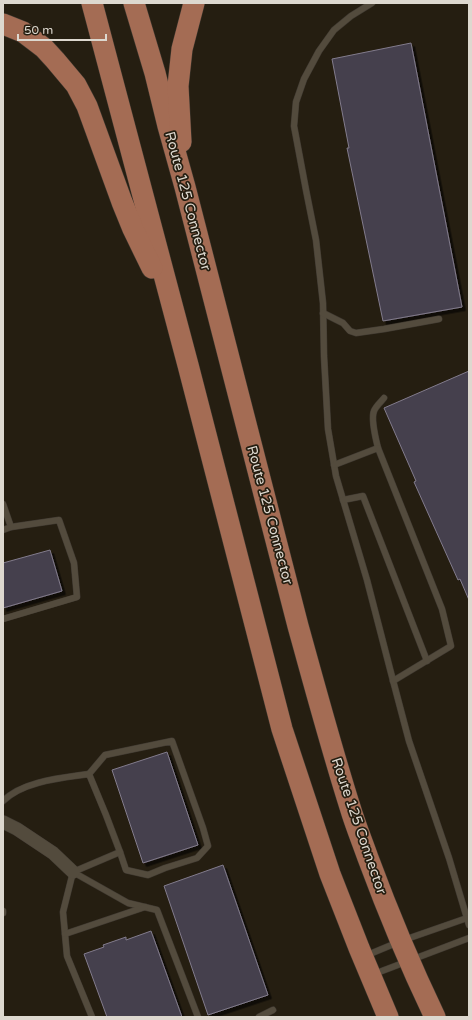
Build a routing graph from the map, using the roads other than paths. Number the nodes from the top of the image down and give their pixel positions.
1 (92, 3) edge
2 (134, 3) edge
3 (194, 3) edge
4 (372, 3) edge
5 (3, 24) edge
6 (183, 177) junction
7 (323, 313) junction
8 (175, 315) junction
9 (439, 319) dead end
10 (384, 398) dead end
11 (378, 448) junction
12 (334, 465) junction
13 (343, 500) junction
14 (3, 504) edge
15 (11, 527) junction
16 (3, 530) edge
17 (3, 619) edge
18 (427, 661) junction
19 (393, 681) junction
20 (89, 774) junction
21 (3, 801) edge
22 (3, 822) edge
23 (120, 852) junction
24 (73, 872) junction
25 (144, 907) junction
26 (467, 918) junction
27 (469, 925) edge
28 (65, 934) junction
29 (469, 938) edge
30 (400, 941) junction
31 (409, 961) junction
32 (366, 966) junction
33 (273, 1010) dead end
34 (92, 1017) edge
35 (198, 1017) edge
36 (258, 1017) edge
37 (388, 1017) edge
38 (434, 1017) edge

1 - 8 highway
2 - 6 highway, Route 125 Connector
3 - 6 highway
4 - 7 lane
5 - 8 highway
6 - 30 highway, Route 125 Connector
7 - 9 lane
7 - 12 lane
8 - 32 highway
10 - 11 lane
11 - 12 lane
11 - 18 lane
12 - 13 lane
13 - 18 lane
13 - 19 lane
14 - 15 lane
15 - 16 lane
15 - 17 lane
18 - 19 lane
19 - 26 lane
20 - 21 lane
20 - 23 lane
20 - 23 lane
22 - 24 street
23 - 24 lane
24 - 25 lane
24 - 28 lane
25 - 28 lane
25 - 35 lane
26 - 27 lane
26 - 30 lane
28 - 34 lane
29 - 31 lane
30 - 31 highway, Route 125 Connector
30 - 32 lane
31 - 32 lane
31 - 38 highway, Route 125 Connector
32 - 37 highway
33 - 36 lane

